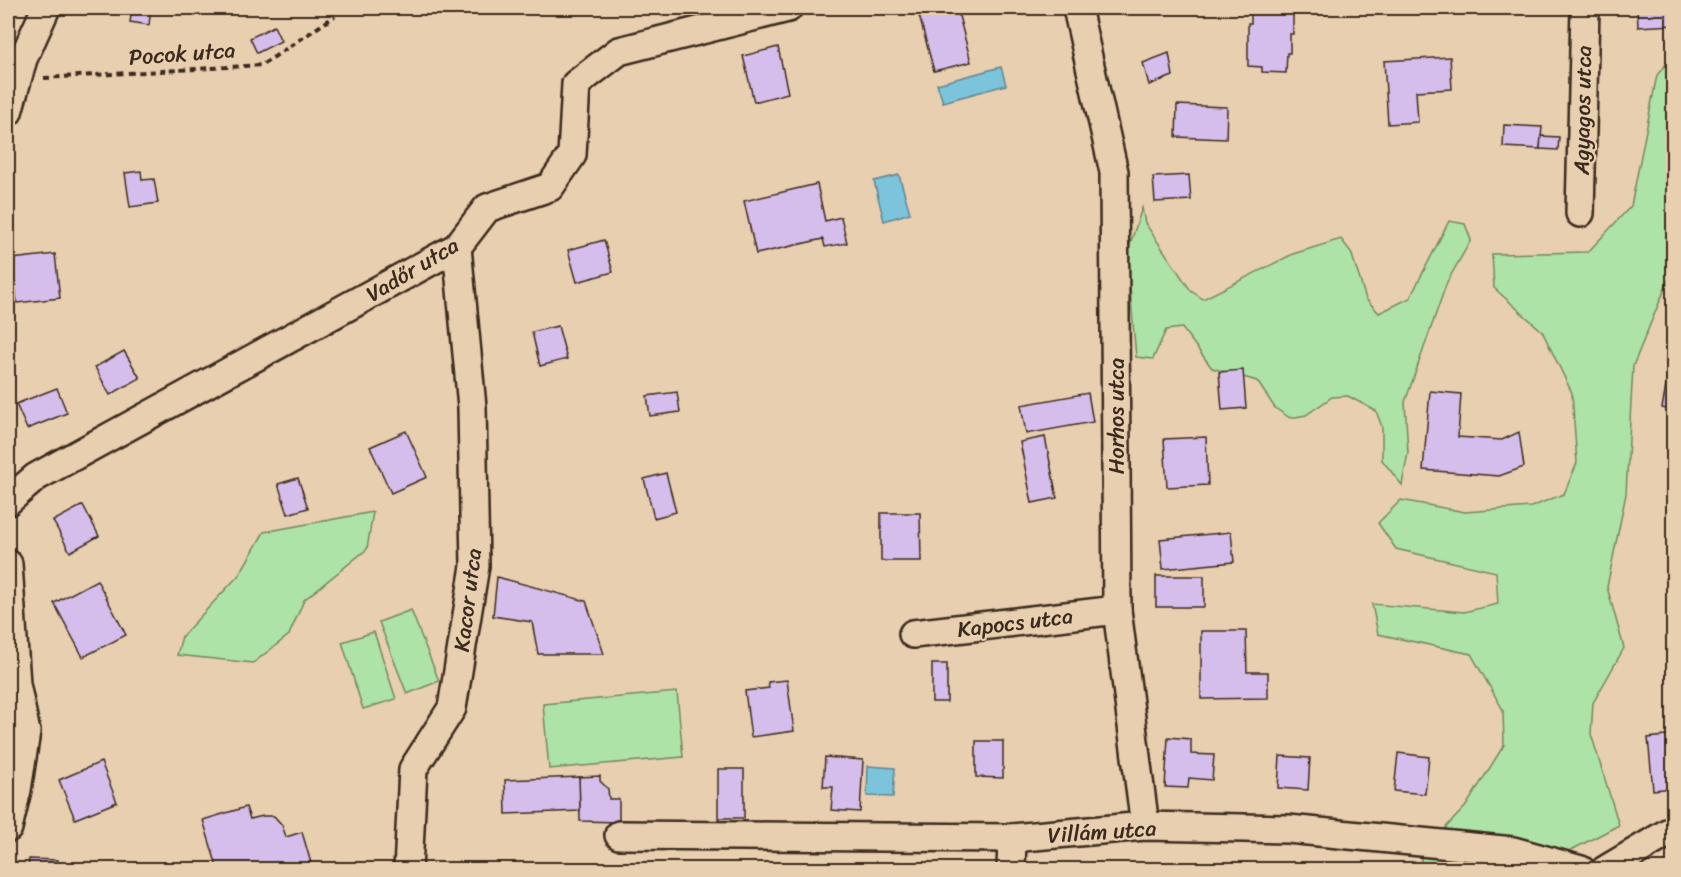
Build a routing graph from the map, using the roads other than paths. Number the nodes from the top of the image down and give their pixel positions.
1 (46, 8) edge
2 (788, 8) edge
3 (1077, 8) edge
4 (1585, 8) edge
5 (8, 112) edge
6 (1580, 213) dead end
7 (458, 247) junction
8 (8, 501) edge
9 (8, 564) edge
10 (1118, 610) junction
11 (913, 634) dead end
12 (1145, 826) junction
13 (8, 828) edge
14 (1674, 829) edge
15 (619, 835) dead end
16 (1012, 838) junction
17 (408, 870) edge
18 (1011, 870) edge
19 (1581, 870) edge
20 (1605, 870) edge

1 - 5 street
2 - 7 street, Vadőr utca
3 - 10 street, Horhos utca
4 - 6 street, Agyagos utca
7 - 8 street, Vadőr utca
7 - 17 street, Kacor utca
9 - 13 street
10 - 11 street, Kapocs utca
10 - 12 street, Horhos utca
12 - 16 street, Villám utca
12 - 19 street, Villám utca
14 - 20 street
15 - 16 street, Villám utca
16 - 18 street

